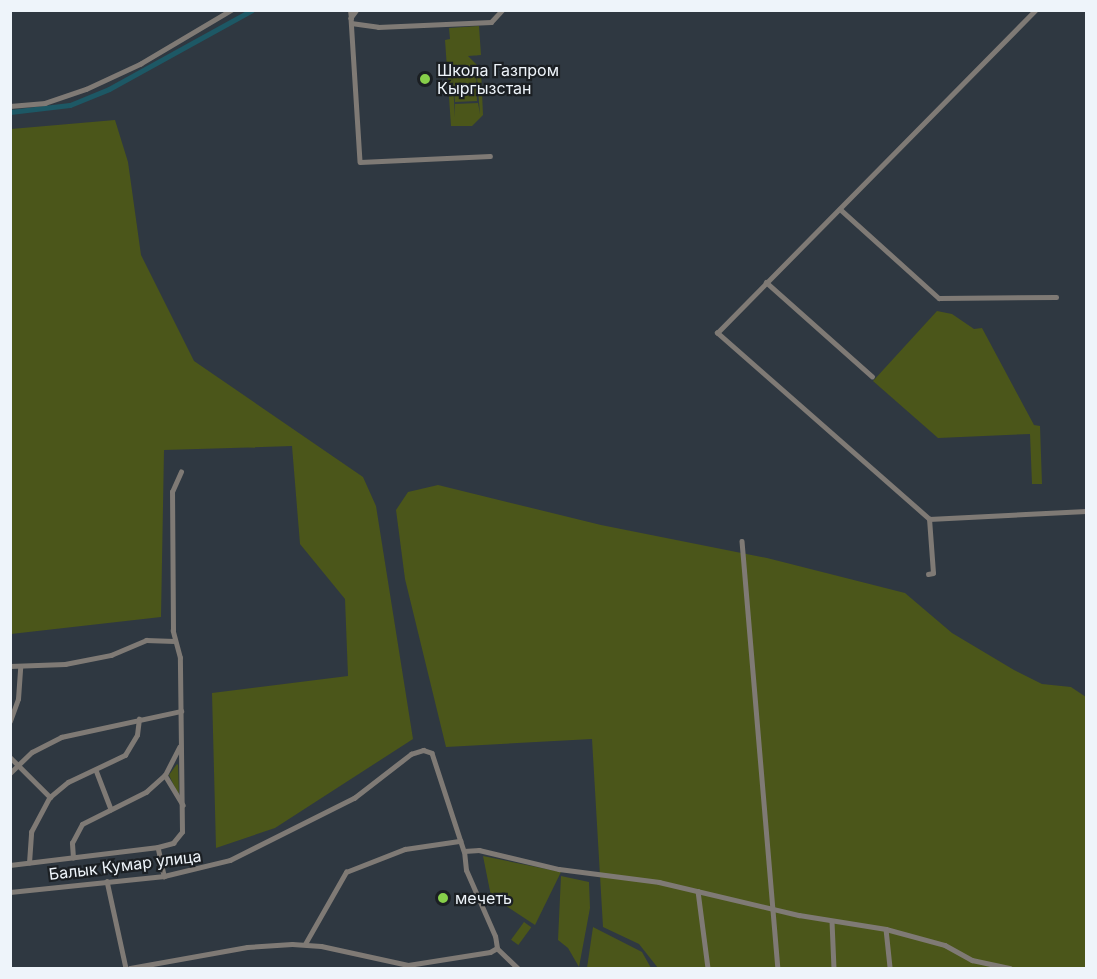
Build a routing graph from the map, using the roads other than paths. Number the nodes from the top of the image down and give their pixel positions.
1 (231, 10) edge
2 (350, 10) edge
3 (357, 10) edge
4 (502, 10) edge
5 (1036, 10) edge
6 (351, 21) junction
7 (10, 106) edge
8 (490, 156) dead end
9 (840, 209) junction
10 (766, 282) junction
11 (1056, 297) dead end
12 (872, 376) dead end
13 (181, 472) dead end
14 (1086, 511) edge
15 (929, 519) junction
16 (742, 541) dead end
17 (928, 574) dead end
18 (174, 641) junction
19 (10, 666) edge
20 (20, 667) junction
21 (181, 711) junction
22 (139, 719) junction
23 (10, 721) edge
24 (180, 744) junction
25 (10, 757) edge
26 (18, 765) junction
27 (96, 770) junction
28 (10, 773) edge
29 (165, 775) junction
30 (50, 797) junction
31 (183, 805) junction
32 (111, 809) junction
33 (460, 841) junction
34 (158, 847) junction
35 (464, 851) junction
36 (73, 858) junction
37 (29, 863) junction
38 (10, 865) edge
39 (164, 876) junction
40 (107, 881) junction
41 (698, 891) junction
42 (10, 892) edge
43 (771, 906) junction
44 (832, 921) junction
45 (886, 929) junction
46 (305, 944) junction
47 (497, 948) junction
48 (128, 969) edge
49 (518, 969) edge
50 (708, 969) edge
51 (778, 969) edge
52 (834, 969) edge
53 (890, 969) edge
54 (1010, 969) edge

1 - 7 street
2 - 6 street
3 - 6 street
4 - 6 street
5 - 9 street
6 - 8 street
9 - 10 street
9 - 11 street
10 - 12 street
10 - 15 street
13 - 18 street
14 - 15 street
15 - 17 street
16 - 43 street
18 - 20 street
18 - 21 street
19 - 20 street
20 - 23 street
21 - 22 street
21 - 24 street
22 - 26 street
22 - 27 street
24 - 29 street
24 - 31 street
25 - 26 street
26 - 28 street
26 - 30 street
27 - 30 street
27 - 32 street
29 - 31 street
29 - 32 street
30 - 37 street
31 - 34 street
32 - 36 street
33 - 35 street, Балык Кумар улица
33 - 39 street, Балык Кумар улица
33 - 46 street
34 - 36 street
34 - 39 street
35 - 41 street
35 - 47 street
36 - 37 street
37 - 38 street
39 - 40 street, Балык Кумар улица
40 - 42 street, Балык Кумар улица
40 - 48 street
41 - 43 street
41 - 50 street
43 - 44 street
43 - 51 street
44 - 45 street
44 - 52 street
45 - 53 street
45 - 54 street
46 - 47 street
46 - 48 street
47 - 49 street

